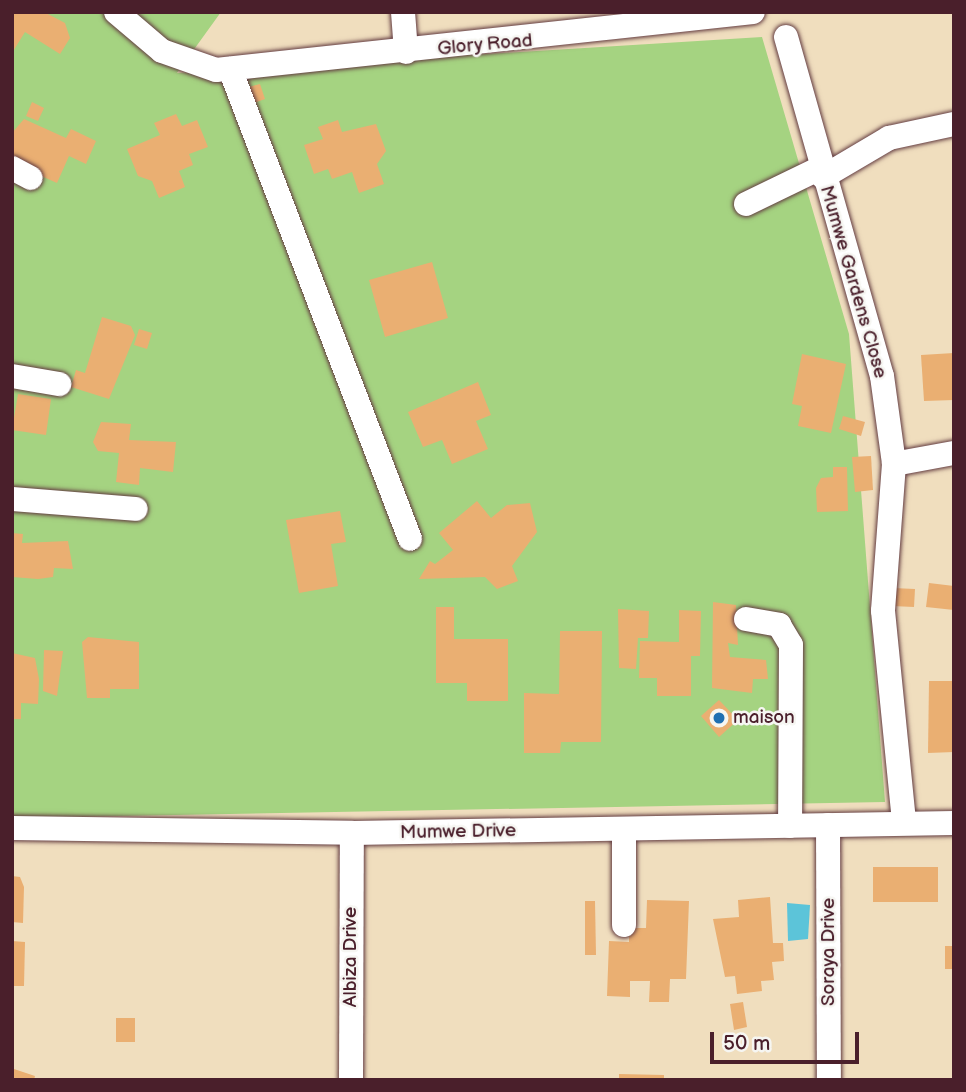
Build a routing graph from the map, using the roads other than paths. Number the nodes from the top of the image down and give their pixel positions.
1 (116, 12) edge
2 (403, 12) edge
3 (753, 12) edge
4 (786, 37) dead end
5 (406, 51) junction
6 (223, 70) junction
7 (954, 124) edge
8 (821, 172) junction
9 (746, 204) dead end
10 (12, 376) edge
11 (59, 384) dead end
12 (954, 453) edge
13 (894, 464) junction
14 (12, 499) edge
15 (136, 509) dead end
16 (410, 539) dead end
17 (746, 619) dead end
18 (904, 823) junction
19 (954, 823) edge
20 (790, 825) junction
21 (828, 825) junction
22 (12, 828) edge
23 (624, 829) junction
24 (352, 834) junction
25 (624, 925) dead end
26 (351, 1080) edge
27 (829, 1080) edge

1 - 6 street
2 - 5 street
3 - 5 street, Glory Road
4 - 8 street, Mumwe Gardens Close
5 - 6 street, Glory Road
6 - 16 street
7 - 8 street
8 - 9 street
8 - 13 street, Mumwe Gardens Close
10 - 11 street
12 - 13 street
13 - 18 street, Mumwe Gardens Close
14 - 15 street
17 - 20 street
18 - 19 street, Mumwe Drive
18 - 21 street, Mumwe Drive
20 - 21 street, Mumwe Drive
20 - 23 street, Mumwe Drive
21 - 27 street, Soraya Drive
22 - 24 street, Mumwe Drive
23 - 24 street, Mumwe Drive
23 - 25 street
24 - 26 street, Albiza Drive

